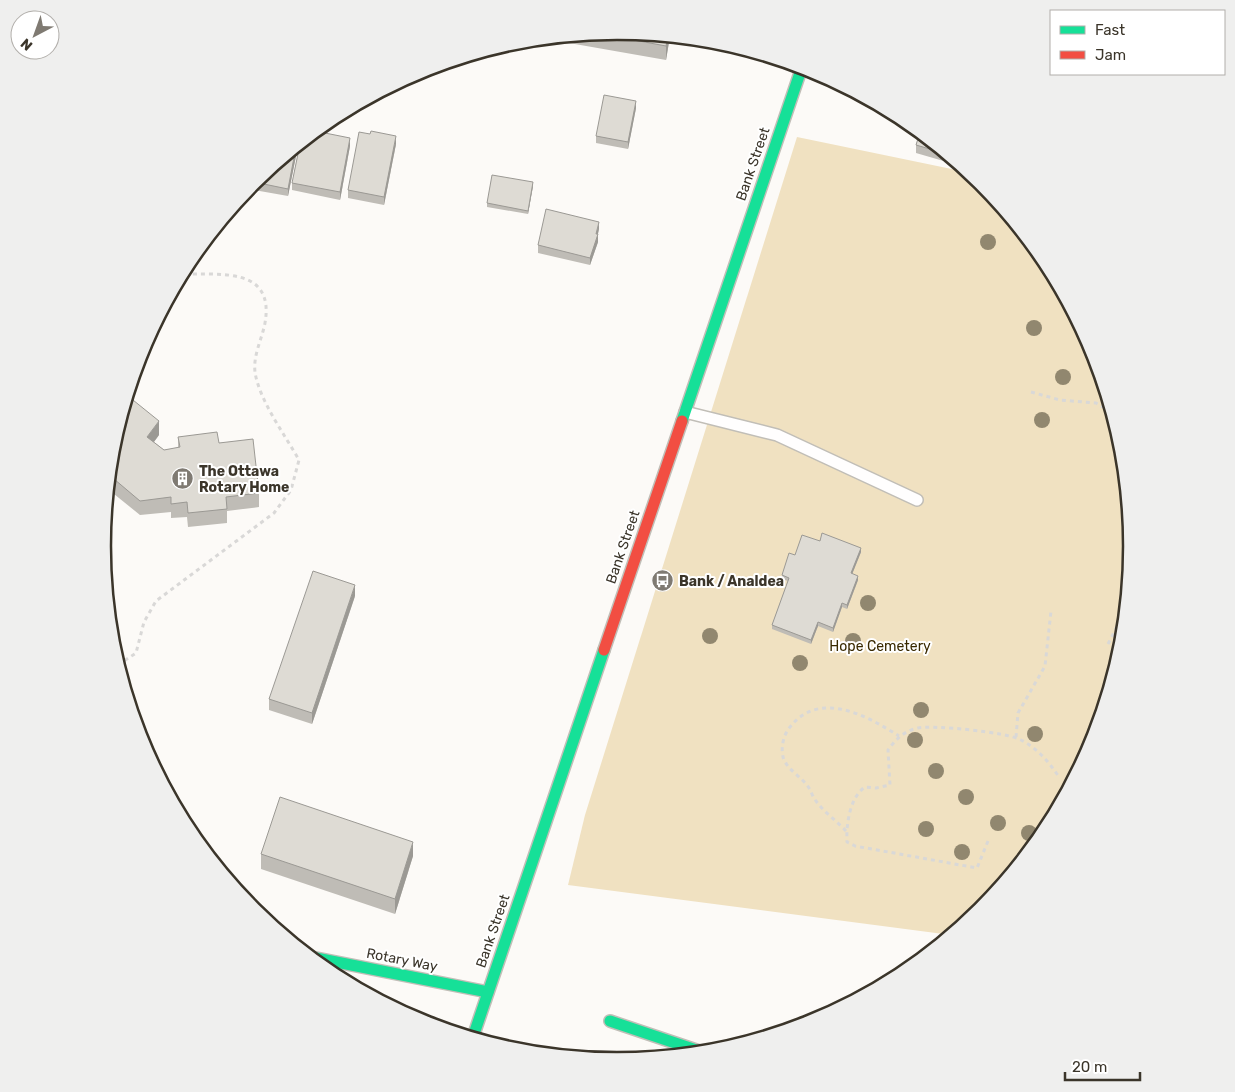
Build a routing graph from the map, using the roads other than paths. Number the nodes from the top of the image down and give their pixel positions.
1 (799, 75) edge
2 (684, 412) junction
3 (917, 500) dead end
4 (327, 960) edge
5 (488, 992) junction
6 (610, 1021) dead end
7 (475, 1031) edge
8 (688, 1047) edge

1 - 2 main road, Bank Street
2 - 3 lane
2 - 5 main road, Bank Street
4 - 5 main road, Rotary Way
5 - 7 main road, Bank Street
6 - 8 main road

